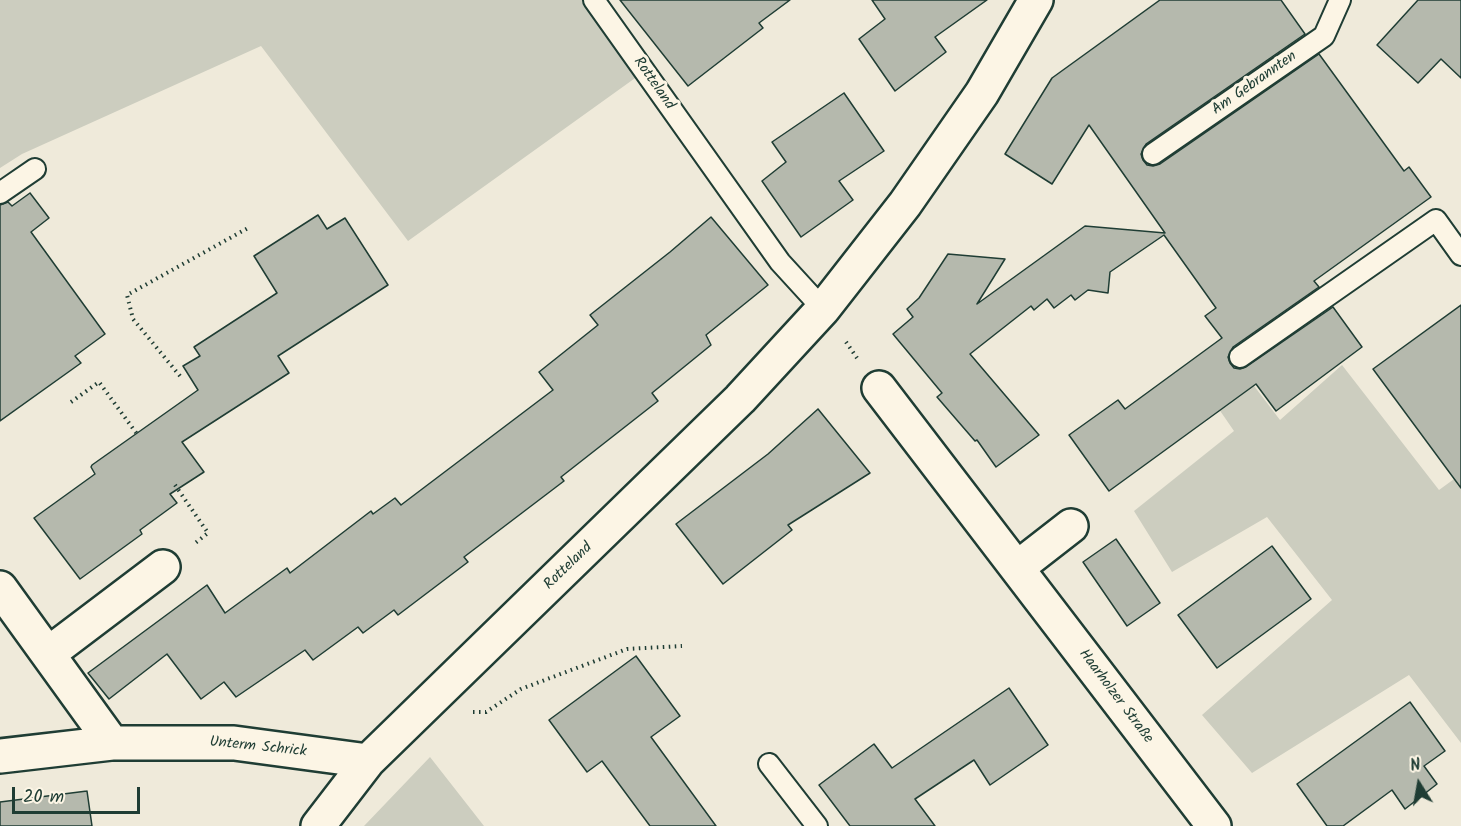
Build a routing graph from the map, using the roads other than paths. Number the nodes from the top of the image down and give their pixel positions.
1 (594, 0) edge
2 (1036, 0) edge
3 (1340, 0) edge
4 (1153, 154) dead end
5 (35, 168) dead end
6 (0, 193) edge
7 (1461, 255) edge
8 (823, 309) junction
9 (1240, 357) dead end
10 (879, 388) road end
11 (1071, 526) dead end
12 (163, 567) road end
13 (1017, 568) junction
14 (0, 588) edge
15 (48, 654) junction
16 (112, 742) junction
17 (0, 756) edge
18 (368, 761) junction
19 (769, 764) dead end
20 (318, 826) edge
21 (817, 826) edge
22 (1214, 826) edge

1 - 8 lane, Rotteland
2 - 8 street, Rotteland
3 - 4 lane, Am Gebrannten
5 - 6 lane
7 - 9 lane
8 - 18 street, Rotteland
10 - 13 street, Haarholzer Straße
11 - 13 street
12 - 15 street
13 - 22 street, Haarholzer Straße
14 - 15 street
15 - 16 street
16 - 17 street, Unterm Schrick
16 - 18 street, Unterm Schrick
18 - 20 street, Rotteland
19 - 21 lane

